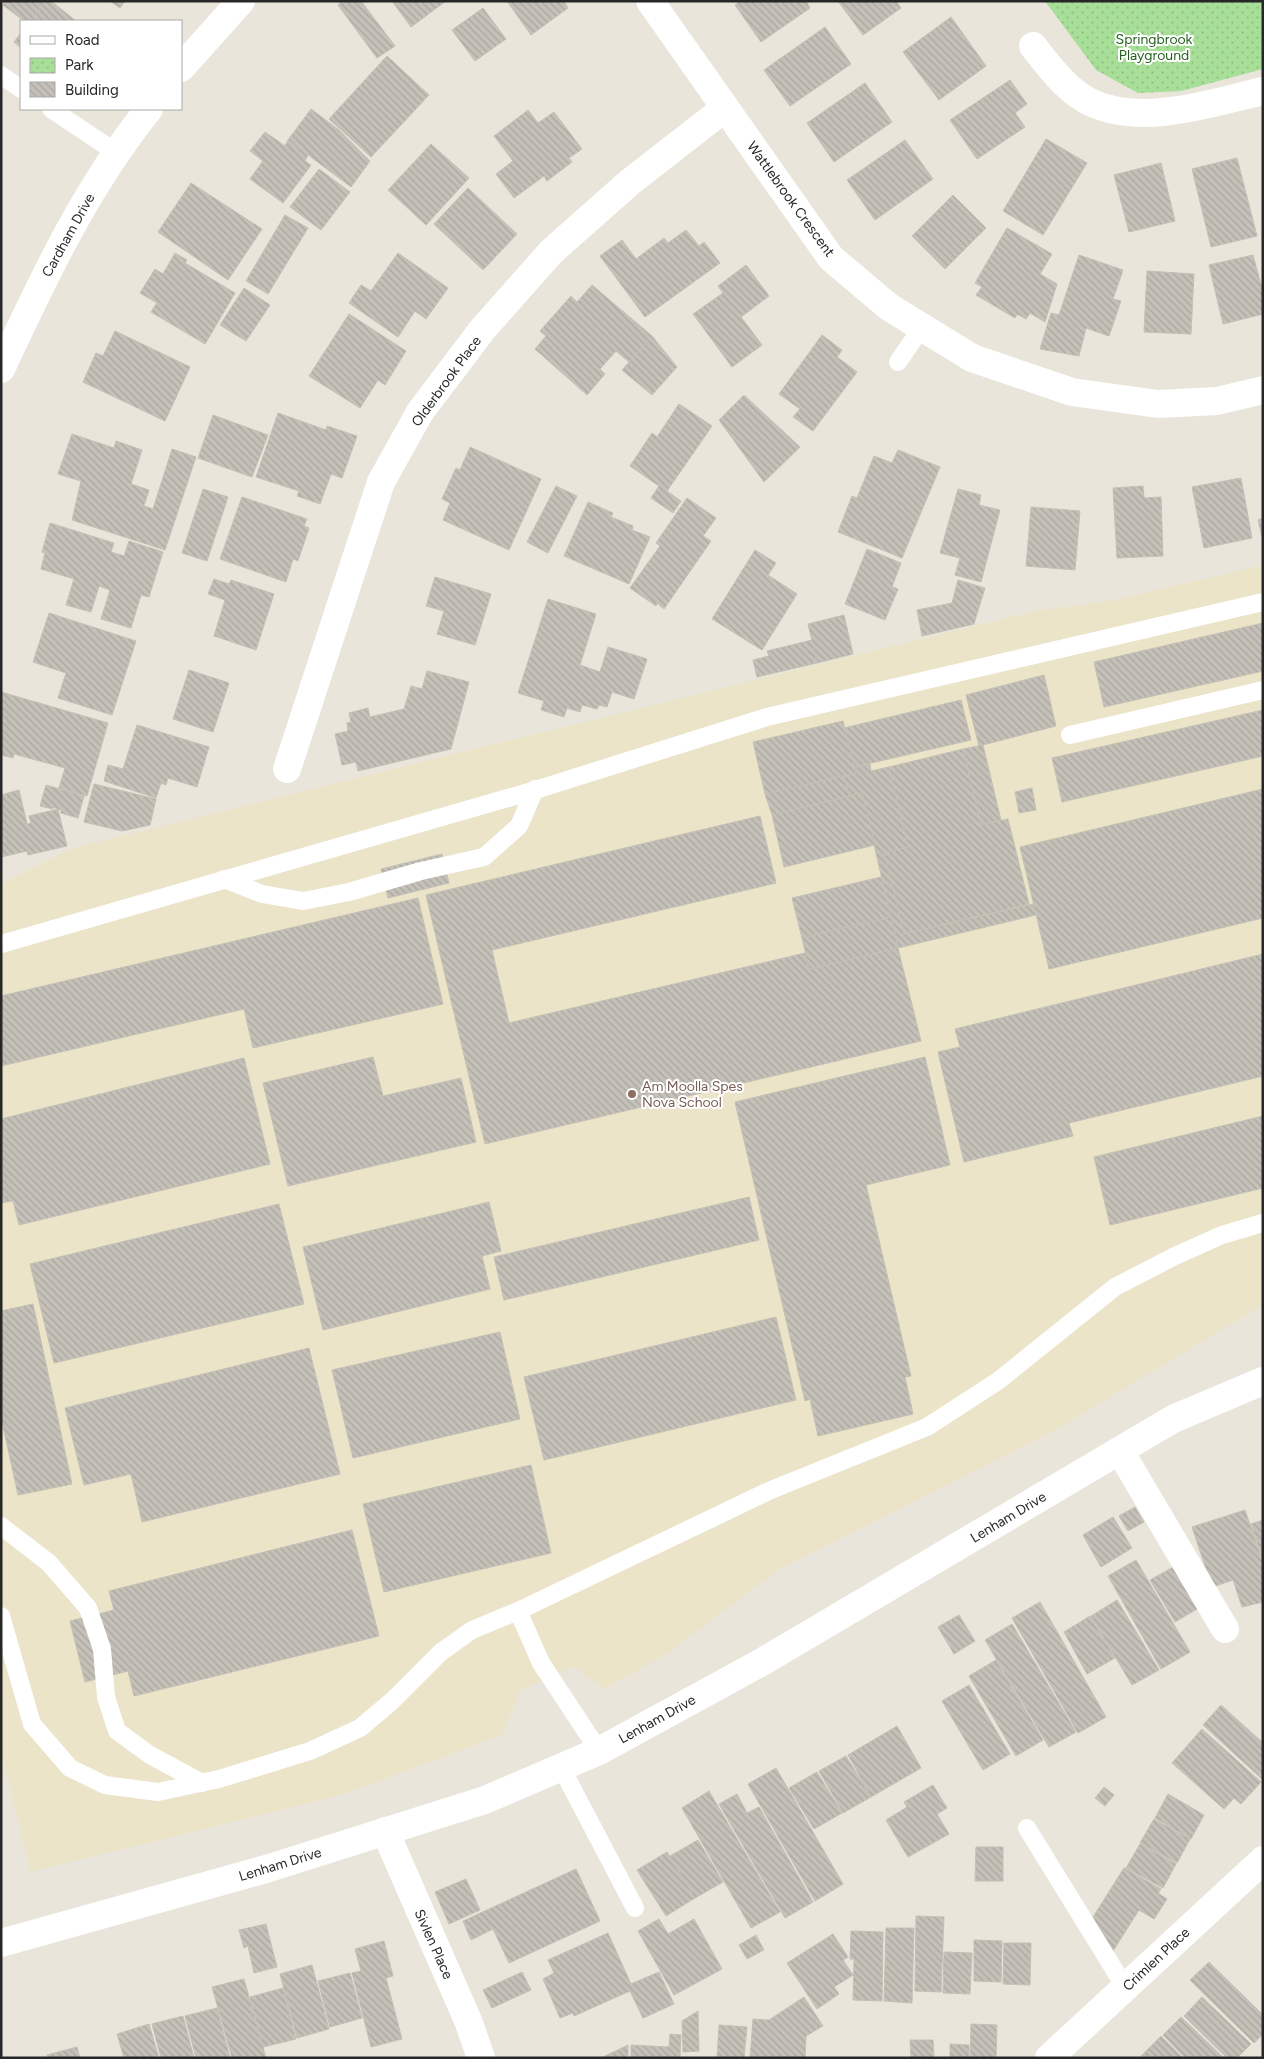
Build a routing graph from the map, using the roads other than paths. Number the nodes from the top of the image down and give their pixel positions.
1 (241, 1) edge
2 (650, 1) edge
3 (1033, 46) dead end
4 (182, 67) edge
5 (1, 75) edge
6 (20, 88) edge
7 (1263, 91) edge
8 (725, 108) junction
9 (53, 110) edge
10 (148, 110) edge
11 (117, 153) junction
12 (922, 328) junction
13 (898, 362) dead end
14 (1, 369) edge
15 (1263, 390) edge
16 (1263, 602) edge
17 (1263, 690) edge
18 (1070, 735) dead end
19 (286, 769) dead end
20 (535, 790) junction
21 (224, 879) junction
22 (1, 944) edge
23 (1263, 1223) edge
24 (1263, 1381) edge
25 (1120, 1450) junction
26 (1, 1526) edge
27 (518, 1611) junction
28 (1, 1616) edge
29 (1225, 1629) dead end
30 (600, 1751) junction
31 (561, 1768) junction
32 (202, 1783) junction
33 (1027, 1828) dead end
34 (385, 1831) junction
35 (1263, 1860) edge
36 (635, 1908) dead end
37 (3, 1937) edge
38 (1125, 1987) junction
39 (480, 2057) edge
40 (1048, 2058) edge

1 - 4 street
2 - 8 street, Wattlebrook Crescent
3 - 7 street
5 - 6 lane
8 - 12 street, Wattlebrook Crescent
8 - 19 street, Olderbrook Place
9 - 11 lane
10 - 11 street, Cardham Drive
11 - 14 street, Cardham Drive
12 - 13 lane
12 - 15 street, Wattlebrook Crescent
16 - 20 lane
17 - 18 lane
20 - 21 lane
20 - 21 lane
21 - 22 lane
23 - 27 lane
24 - 25 street, Lenham Drive
25 - 29 street
25 - 30 street, Lenham Drive
26 - 32 lane
27 - 30 lane
27 - 32 lane
28 - 32 lane
30 - 31 street, Lenham Drive
31 - 34 street, Lenham Drive
31 - 36 lane
33 - 38 lane
34 - 37 street, Lenham Drive
34 - 39 street, Sivlen Place
35 - 38 street, Crimlen Place
38 - 40 street, Crimlen Place

